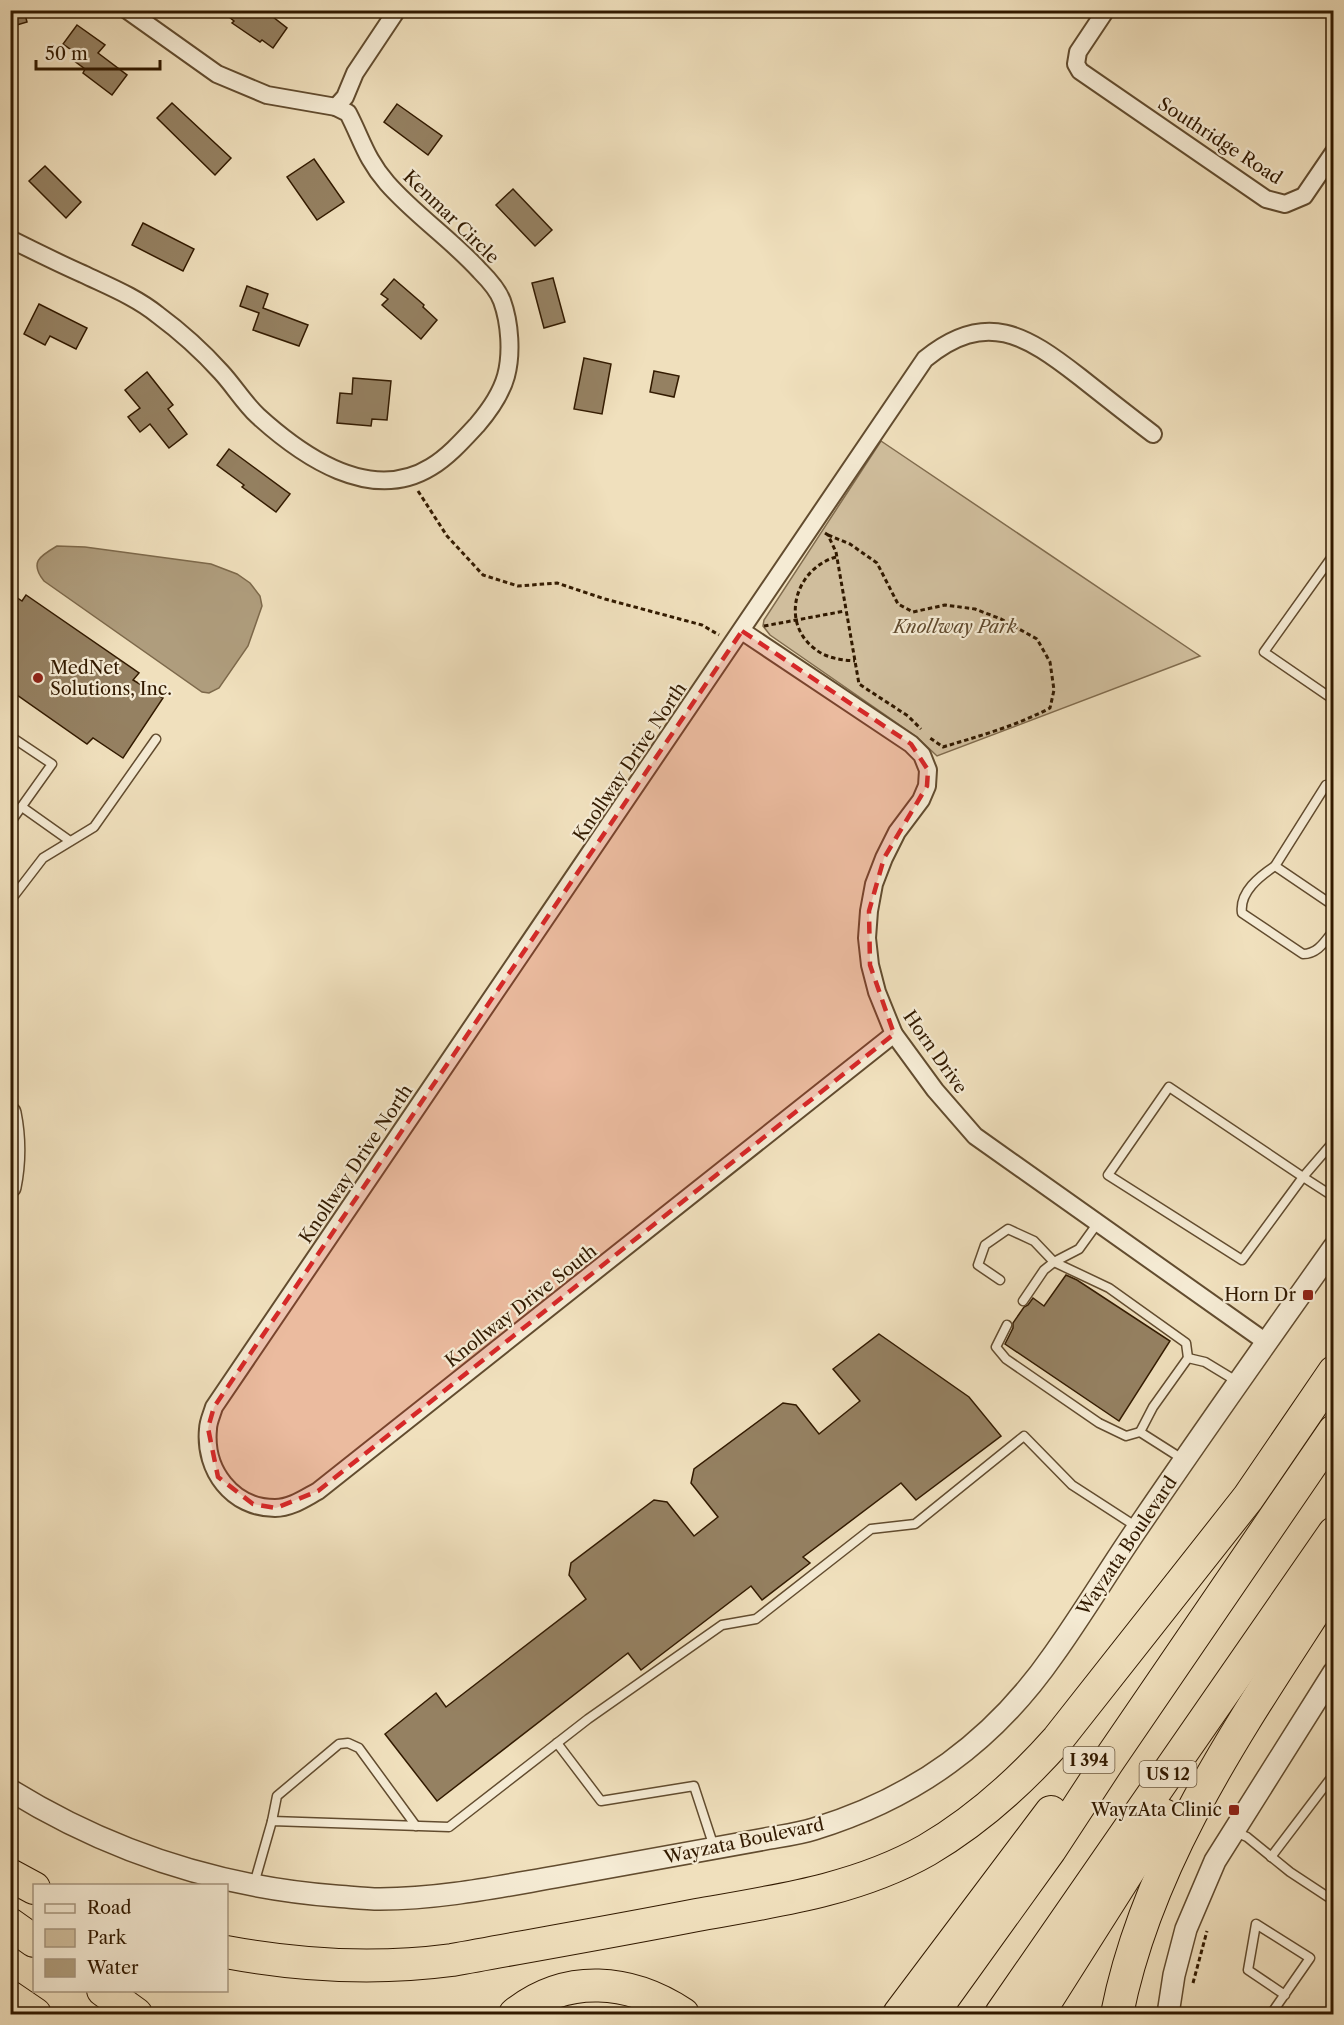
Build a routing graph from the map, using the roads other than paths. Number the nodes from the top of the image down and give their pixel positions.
1 (127, 10) edge
2 (397, 10) edge
3 (1106, 10) edge
4 (336, 107) junction
5 (1334, 152) edge
6 (10, 239) edge
7 (1153, 434) dead end
8 (1334, 554) edge
9 (738, 638) junction
10 (1334, 700) edge
11 (10, 736) edge
12 (156, 739) dead end
13 (1334, 790) edge
14 (22, 807) junction
15 (10, 823) edge
16 (70, 842) junction
17 (1275, 866) junction
18 (10, 901) edge
19 (1334, 906) edge
20 (1334, 930) edge
21 (894, 1034) junction
22 (10, 1113) edge
23 (1334, 1141) edge
24 (1303, 1178) junction
25 (10, 1187) edge
26 (1334, 1197) edge
27 (1097, 1224) junction
28 (1334, 1247) edge
29 (1054, 1262) junction
30 (1000, 1280) dead end
31 (1023, 1301) dead end
32 (1007, 1325) dead end
33 (1266, 1342) junction
34 (1188, 1358) junction
35 (1334, 1372) edge
36 (1238, 1382) junction
37 (214, 1407) joint
38 (1334, 1431) edge
39 (1140, 1432) junction
40 (1184, 1460) junction
41 (1282, 1508) junction
42 (1138, 1528) junction
43 (1334, 1534) edge
44 (1334, 1581) edge
45 (1334, 1672) edge
46 (557, 1743) junction
47 (1334, 1774) edge
48 (10, 1790) edge
49 (272, 1821) junction
50 (416, 1826) junction
51 (1232, 1831) junction
52 (714, 1849) junction
53 (1271, 1857) junction
54 (10, 1875) edge
55 (253, 1885) junction
56 (33, 1887) edge
57 (1334, 1901) edge
58 (10, 1924) edge
59 (33, 1940) edge
60 (228, 1952) edge
61 (106, 1992) edge
62 (1285, 1995) junction
63 (10, 1997) edge
64 (35, 2014) edge
65 (136, 2014) edge
66 (515, 2014) edge
67 (683, 2014) edge
68 (899, 2014) edge
69 (932, 2014) edge
70 (1001, 2014) edge
71 (1038, 2014) edge
72 (1117, 2014) edge
73 (1168, 2014) edge
74 (1271, 2014) edge

1 - 4 street
2 - 4 street
3 - 5 street, Southridge Road
4 - 6 street, Kenmar Circle
7 - 9 street, Knollway Drive North
8 - 10 lane
9 - 21 street, Horn Drive
9 - 37 street, Knollway Drive North
11 - 14 lane
12 - 16 lane
13 - 17 lane
14 - 15 lane
14 - 16 lane
16 - 18 lane
17 - 19 lane
17 - 20 lane
21 - 27 street, Horn Drive
21 - 37 street, Knollway Drive South
22 - 25 street
23 - 24 lane
24 - 24 lane
24 - 26 lane
27 - 29 lane
27 - 33 street, Horn Drive
28 - 33 street, Wayzata Boulevard
29 - 30 lane
29 - 31 lane
29 - 34 lane
32 - 39 lane
33 - 36 street, Wayzata Boulevard
34 - 36 lane
34 - 39 lane
35 - 60 highway
36 - 40 street, Wayzata Boulevard
38 - 41 highway, I 394
39 - 40 lane
40 - 42 street, Wayzata Boulevard
41 - 68 highway, I 394
41 - 69 highway, US 12
42 - 46 lane
42 - 52 street, Wayzata Boulevard
43 - 70 highway, US 12
43 - 71 highway
44 - 72 highway
45 - 51 street
46 - 50 lane
46 - 52 lane
47 - 53 lane
48 - 55 street, Wayzata Boulevard
49 - 50 lane
49 - 50 lane
49 - 55 lane
51 - 53 lane
51 - 73 street
52 - 55 street, Wayzata Boulevard
53 - 57 lane
54 - 56 highway
58 - 59 highway
61 - 65 highway
62 - 62 lane
62 - 74 lane
63 - 64 highway
66 - 67 highway

